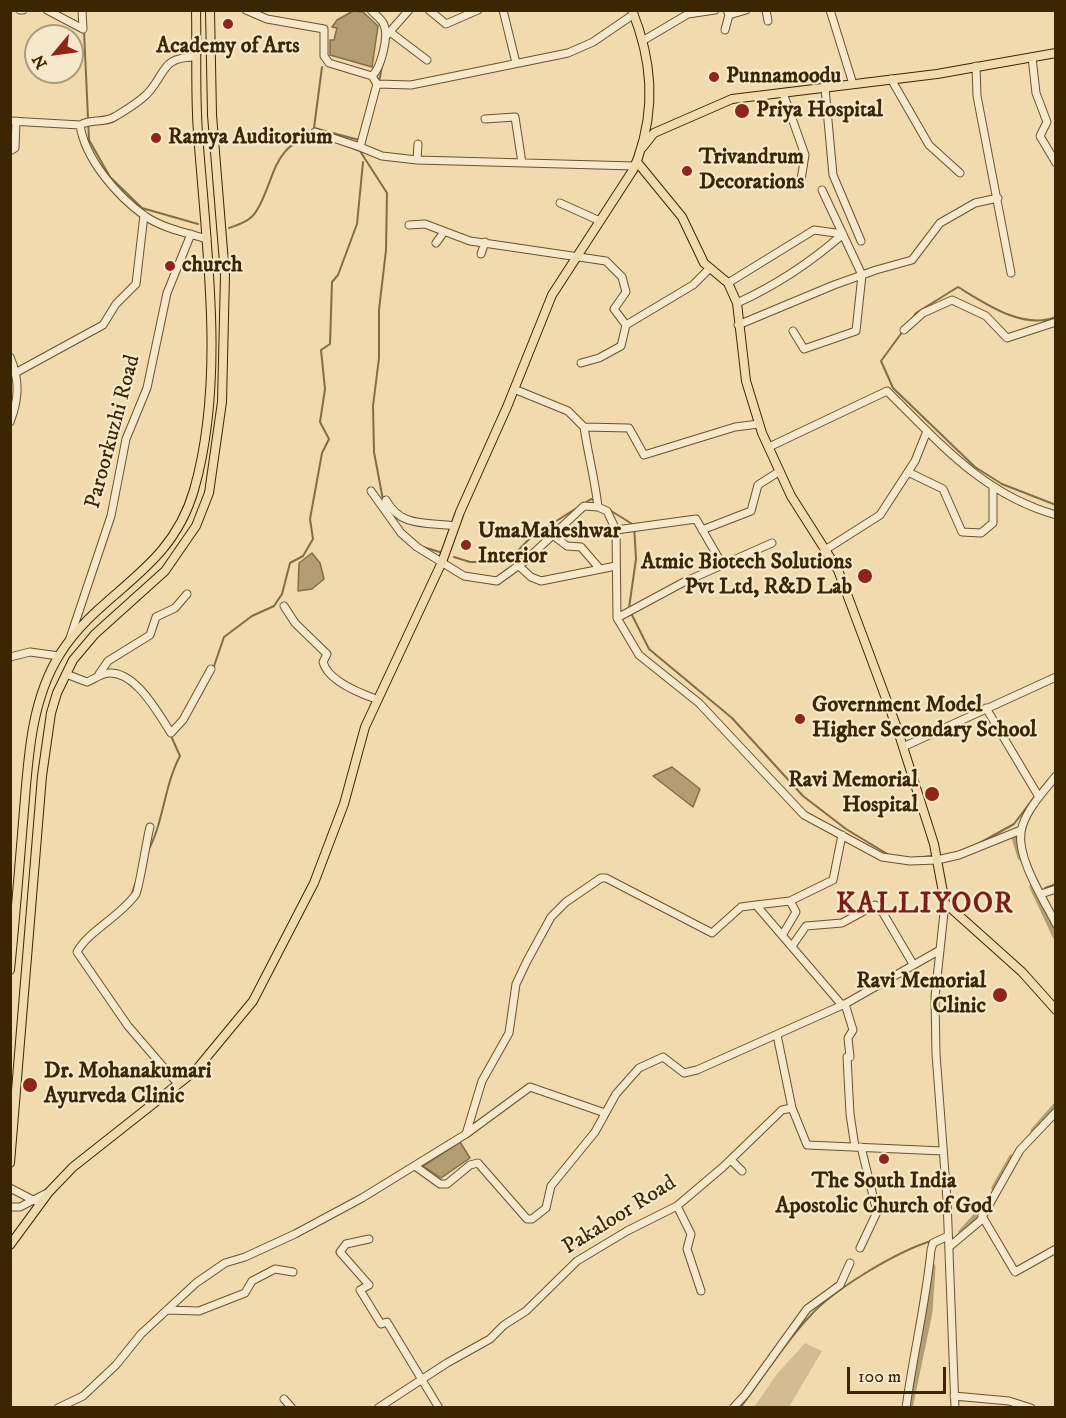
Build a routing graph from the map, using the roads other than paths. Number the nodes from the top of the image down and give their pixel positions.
1 (47, 10) edge
2 (82, 10) edge
3 (196, 10) edge
4 (210, 10) edge
5 (246, 10) edge
6 (410, 10) edge
7 (429, 10) edge
8 (478, 10) edge
9 (503, 10) edge
10 (715, 10) edge
11 (746, 10) edge
12 (766, 10) edge
13 (830, 10) edge
14 (372, 11) edge
15 (633, 12) edge
16 (728, 13) edge
17 (768, 21) dead end
18 (724, 30) dead end
19 (388, 34) junction
20 (644, 40) junction
21 (1056, 53) edge
22 (196, 57) junction
23 (1032, 57) junction
24 (427, 60) dead end
25 (516, 63) junction
26 (976, 66) junction
27 (372, 76) junction
28 (891, 79) junction
29 (379, 84) junction
30 (853, 84) junction
31 (825, 88) junction
32 (783, 93) junction
33 (484, 118) dead end
34 (13, 121) edge
35 (85, 123) junction
36 (315, 132) dead end
37 (418, 144) dead end
38 (360, 147) junction
39 (642, 148) junction
40 (10, 151) edge
41 (417, 160) junction
42 (522, 163) junction
43 (1056, 163) edge
44 (636, 164) junction
45 (960, 173) dead end
46 (800, 186) dead end
47 (822, 190) dead end
48 (998, 198) junction
49 (560, 203) dead end
50 (144, 216) junction
51 (600, 220) junction
52 (409, 225) dead end
53 (444, 232) junction
54 (190, 234) junction
55 (843, 234) junction
56 (207, 239) junction
57 (861, 241) dead end
58 (485, 242) junction
59 (436, 243) dead end
60 (481, 254) dead end
61 (578, 256) junction
62 (710, 268) junction
63 (1011, 273) dead end
64 (862, 275) junction
65 (728, 283) junction
66 (736, 303) junction
67 (1056, 322) edge
68 (626, 325) junction
69 (738, 326) junction
70 (904, 330) dead end
71 (793, 331) dead end
72 (10, 357) edge
73 (581, 363) dead end
74 (14, 372) edge
75 (514, 389) junction
76 (10, 422) edge
77 (759, 424) junction
78 (584, 427) junction
79 (927, 431) junction
80 (769, 447) junction
81 (780, 471) junction
82 (908, 472) junction
83 (993, 488) junction
84 (371, 491) dead end
85 (386, 500) dead end
86 (598, 507) junction
87 (1056, 515) edge
88 (455, 526) junction
89 (616, 530) junction
90 (702, 530) junction
91 (554, 536) junction
92 (772, 543) dead end
93 (825, 550) junction
94 (442, 562) junction
95 (722, 564) junction
96 (519, 566) junction
97 (616, 566) junction
98 (600, 569) junction
99 (187, 594) dead end
100 (284, 606) dead end
101 (617, 618) junction
102 (70, 639) junction
103 (58, 656) junction
104 (10, 657) edge
105 (211, 669) dead end
106 (66, 674) junction
107 (1056, 677) edge
108 (87, 682) junction
109 (376, 699) junction
110 (986, 708) junction
111 (903, 747) junction
112 (1056, 776) edge
113 (1038, 794) junction
114 (150, 826) dead end
115 (1021, 830) junction
116 (842, 835) junction
117 (937, 861) junction
118 (1056, 889) edge
119 (1041, 894) junction
120 (790, 901) junction
121 (945, 903) junction
122 (756, 905) junction
123 (1056, 924) edge
124 (783, 934) junction
125 (792, 946) junction
126 (940, 950) junction
127 (913, 964) junction
128 (10, 970) edge
129 (845, 1004) junction
130 (1056, 1010) edge
131 (777, 1035) junction
132 (178, 1084) junction
133 (792, 1108) junction
134 (1056, 1112) edge
135 (605, 1113) junction
136 (466, 1134) junction
137 (858, 1147) junction
138 (943, 1151) junction
139 (731, 1160) junction
140 (10, 1163) edge
141 (415, 1166) junction
142 (742, 1171) dead end
143 (10, 1188) edge
144 (49, 1192) junction
145 (35, 1201) junction
146 (677, 1206) junction
147 (10, 1207) edge
148 (982, 1216) junction
149 (948, 1236) junction
150 (369, 1239) dead end
151 (10, 1245) edge
152 (948, 1246) junction
153 (860, 1248) dead end
154 (1056, 1249) edge
155 (850, 1263) dead end
156 (293, 1272) dead end
157 (701, 1291) dead end
158 (167, 1310) junction
159 (421, 1379) junction
160 (954, 1396) junction
161 (284, 1399) dead end
162 (58, 1407) edge
163 (292, 1407) edge
164 (378, 1407) edge
165 (439, 1407) edge
166 (733, 1407) edge
167 (906, 1407) edge
168 (955, 1407) edge
169 (1031, 1407) edge

1 - 2 street
3 - 22 main road
4 - 106 main road
5 - 27 street
6 - 19 street
7 - 8 street
9 - 25 street
10 - 20 street
11 - 16 street
12 - 17 street
13 - 30 street
14 - 19 street
15 - 20 main road
15 - 25 street
16 - 18 street
19 - 24 street
19 - 27 street
20 - 39 main road
21 - 23 main road
22 - 35 street
22 - 56 main road
23 - 26 main road
23 - 43 street
25 - 29 street
26 - 28 main road
26 - 48 street
27 - 29 street
28 - 30 main road
28 - 45 street
29 - 38 street
30 - 31 main road
31 - 32 main road
31 - 57 street
32 - 39 main road
32 - 46 street
33 - 42 street
34 - 35 street
34 - 40 street
35 - 50 street
36 - 38 street
37 - 41 street
38 - 41 street
39 - 44 main road
41 - 42 street
42 - 44 street
44 - 51 main road
44 - 62 main road
47 - 55 street
48 - 63 street
48 - 64 street
49 - 51 street
50 - 54 street
50 - 74 street
51 - 61 main road
52 - 53 street
53 - 58 street
53 - 59 street
54 - 56 street
54 - 102 street, Paroorkuzhi Road
55 - 64 street
55 - 65 street
55 - 66 street
56 - 102 main road
58 - 60 street
58 - 61 street
61 - 68 street
61 - 75 main road
62 - 65 main road
62 - 68 street
64 - 69 street
64 - 71 street
65 - 66 main road
66 - 69 main road
67 - 70 street
68 - 73 street
69 - 77 main road
72 - 74 street
74 - 76 street
75 - 78 street
75 - 88 main road
77 - 78 street
77 - 80 main road
78 - 86 street
79 - 80 street
79 - 82 street
79 - 83 street
80 - 81 main road
81 - 90 street
81 - 93 main road
82 - 83 street
82 - 93 street
83 - 87 street
84 - 94 street
85 - 88 street
86 - 89 street
86 - 91 street
88 - 94 main road
89 - 90 street
89 - 97 street
90 - 95 street
91 - 96 street
91 - 98 street
92 - 95 street
93 - 111 main road
94 - 96 street
94 - 109 main road
95 - 101 street
96 - 98 street
97 - 98 street
97 - 101 street
99 - 108 street
100 - 109 street
101 - 116 street
102 - 103 main road
103 - 104 street
103 - 128 main road
105 - 108 street
106 - 108 street
106 - 140 main road
107 - 110 street
109 - 132 main road
110 - 111 street
110 - 113 street
111 - 117 main road
112 - 113 street
113 - 115 street
114 - 132 street
115 - 117 street
115 - 119 street
116 - 117 street
116 - 120 street
117 - 121 main road
118 - 119 street
119 - 123 street
120 - 122 street
120 - 124 street
121 - 126 street
121 - 130 main road
122 - 124 street
122 - 136 street
124 - 125 street
125 - 127 street
125 - 129 street
126 - 127 street
126 - 138 street
127 - 129 street
129 - 131 street
129 - 137 street
131 - 133 street
131 - 135 street
132 - 144 main road
133 - 137 street
133 - 139 street, Pakaloor Road
134 - 148 street
135 - 136 street
135 - 141 street
136 - 141 street
137 - 138 street
137 - 153 street
138 - 149 street
139 - 142 street
139 - 146 street, Pakaloor Road
141 - 158 street
143 - 145 street
144 - 145 street
144 - 151 main road
145 - 147 street
146 - 157 street
146 - 159 street, Pakaloor Road
148 - 152 street
148 - 154 street
149 - 152 street
149 - 167 street
150 - 159 street
152 - 160 street
155 - 166 street
156 - 158 street
158 - 162 street
159 - 164 street, Pakaloor Road
159 - 165 street
160 - 168 street
160 - 169 street
161 - 163 street

